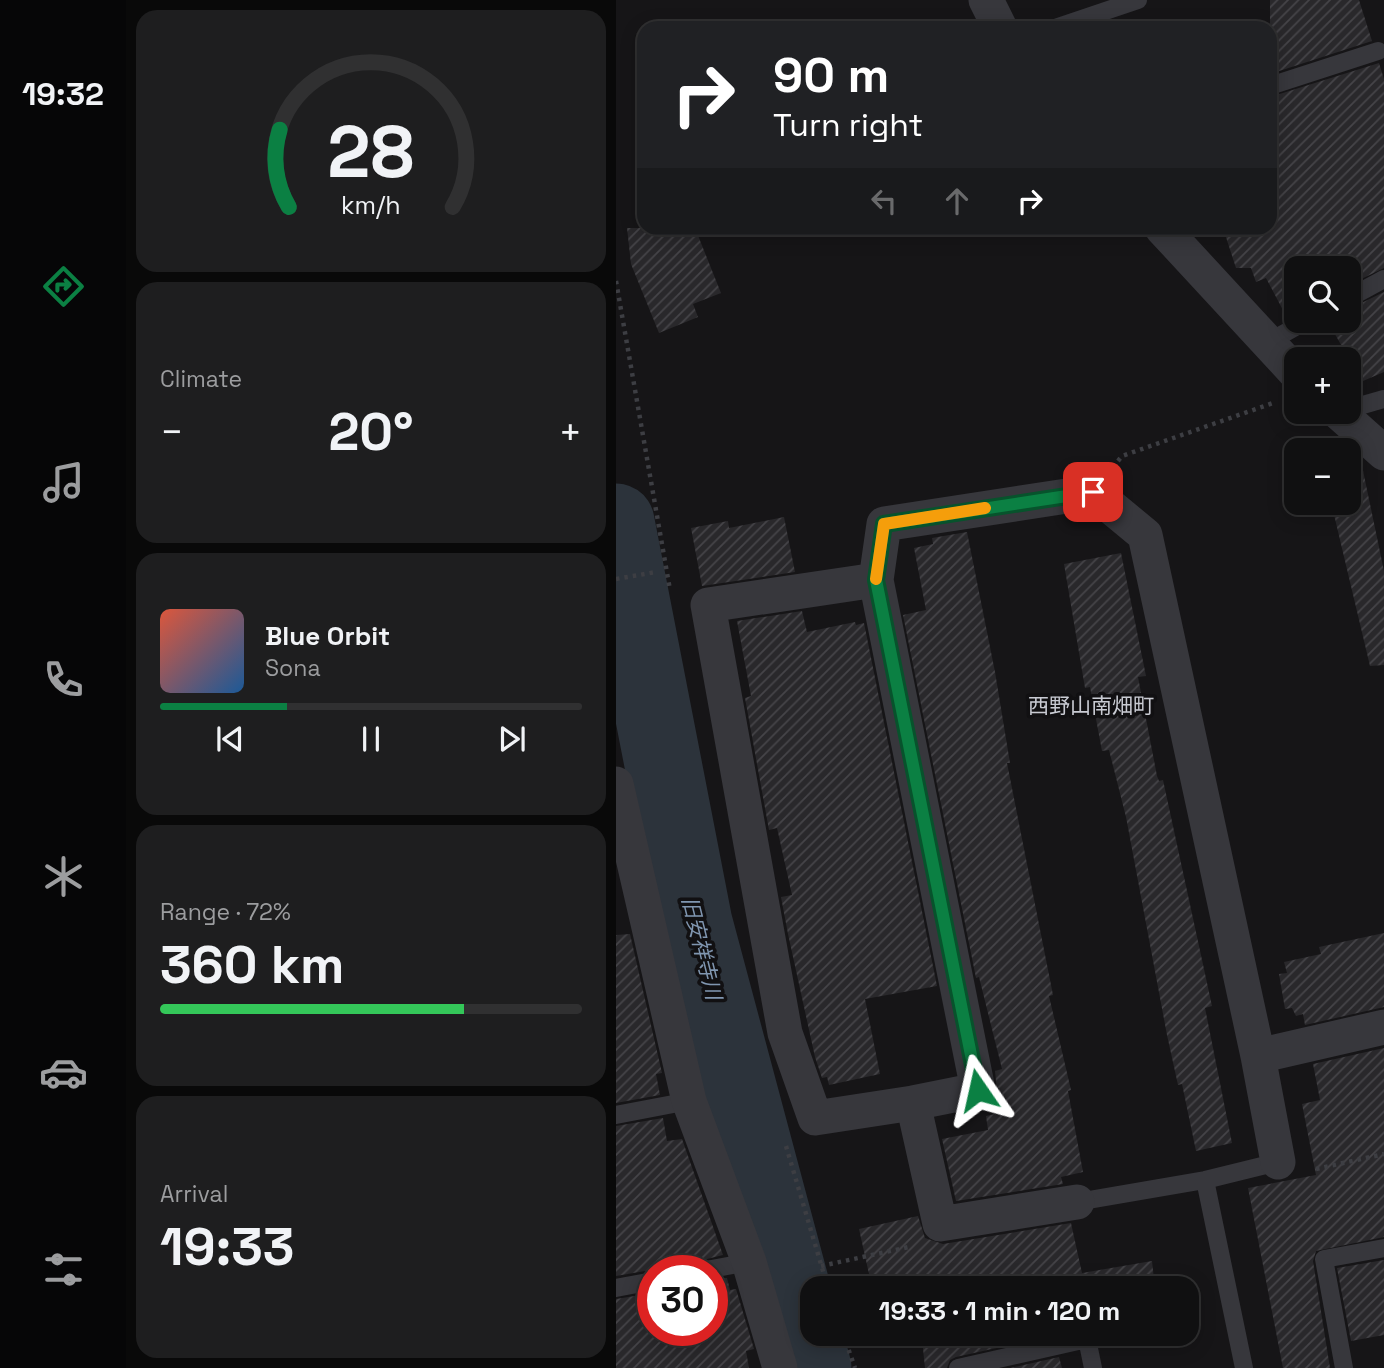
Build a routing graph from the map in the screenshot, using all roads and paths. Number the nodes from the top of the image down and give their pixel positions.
1 (986, 0) edge
2 (1138, 0) edge
3 (996, 21) edge
4 (1076, 21) edge
5 (1378, 51) dead end
6 (1277, 84) edge
7 (1168, 235) edge
8 (1384, 279) edge
9 (1361, 291) edge
10 (1285, 333) edge
11 (1267, 343) junction
12 (1284, 375) edge
13 (1284, 388) edge
14 (1384, 399) edge
15 (1361, 406) edge
16 (1351, 424) edge
17 (1384, 453) edge
18 (1093, 492) junction
19 (656, 572) dead end
20 (616, 579) edge
21 (876, 580) junction
22 (616, 784) edge
23 (629, 905) edge
24 (1384, 1027) edge
25 (1258, 1056) junction
26 (689, 1101) junction
27 (913, 1103) junction
28 (616, 1115) edge
29 (1384, 1154) edge
30 (1278, 1162) junction
31 (1205, 1180) junction
32 (1077, 1202) joint
33 (940, 1224) junction
34 (1384, 1248) edge
35 (749, 1262) junction
36 (728, 1266) edge
37 (821, 1266) dead end
38 (637, 1284) edge
39 (616, 1288) edge
40 (847, 1346) edge
41 (780, 1368) edge
42 (855, 1368) edge
43 (958, 1368) edge
44 (1093, 1368) edge
45 (1244, 1368) edge
46 (1344, 1368) edge

1 - 3 street
2 - 4 lane
5 - 6 lane
7 - 11 street
8 - 9 lane
10 - 11 lane
11 - 12 street
13 - 18 path
14 - 15 lane
16 - 17 street
18 - 21 street
18 - 25 street
19 - 20 path
21 - 27 street
21 - 27 street
22 - 23 street
23 - 26 street
24 - 25 street
25 - 30 street
26 - 28 lane
26 - 35 street
27 - 33 street
29 - 30 path
30 - 31 lane
31 - 32 lane
31 - 45 lane
32 - 33 street
33 - 37 path
34 - 46 lane
35 - 36 lane
35 - 41 street
38 - 39 lane
40 - 42 path
43 - 44 lane

